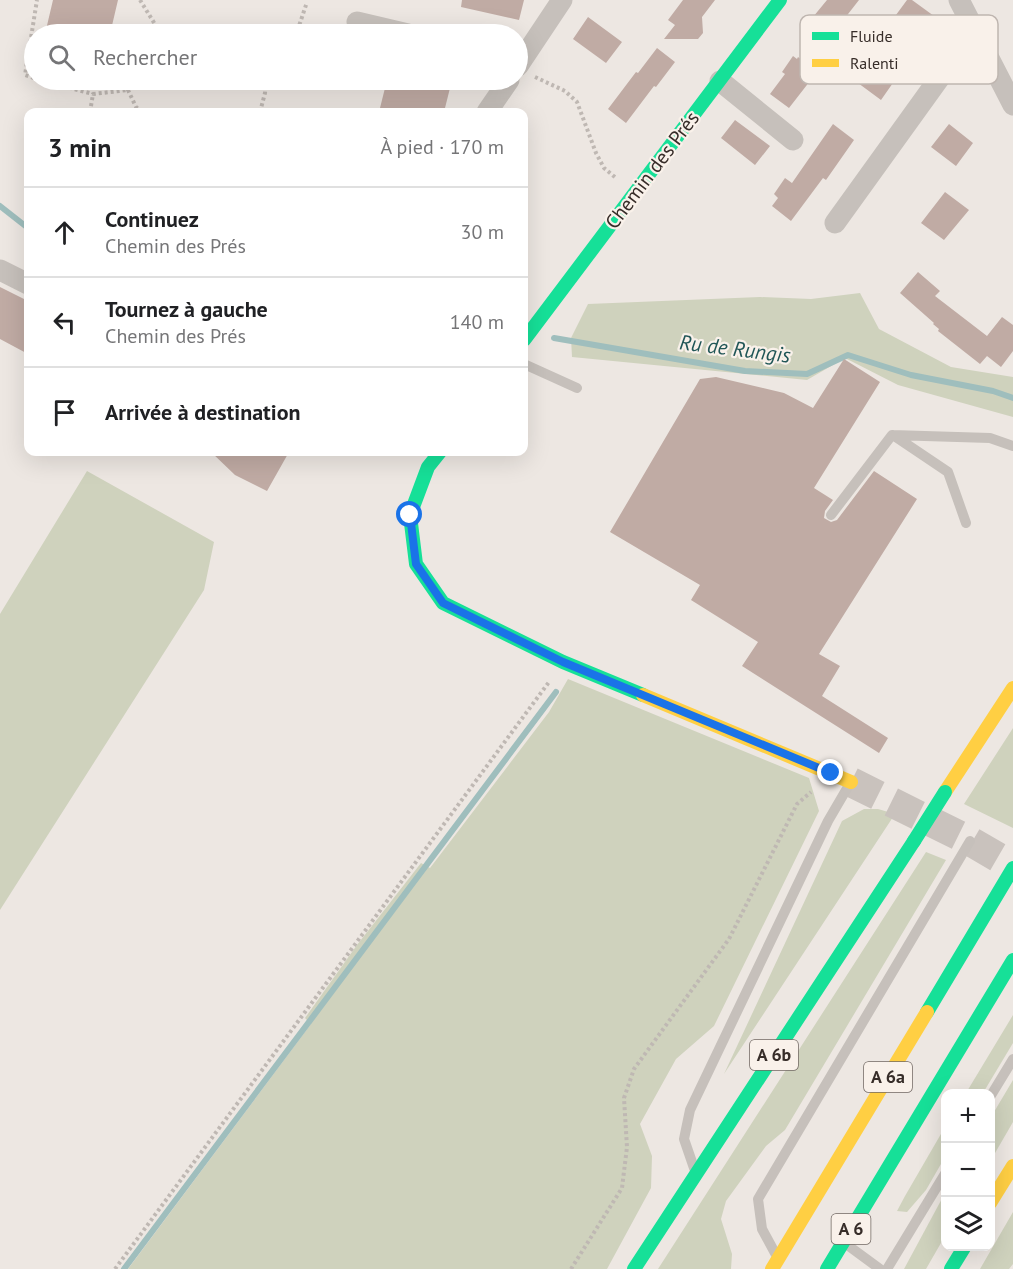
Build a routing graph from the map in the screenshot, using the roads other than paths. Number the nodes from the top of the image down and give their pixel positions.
1 (562, 0) edge
2 (780, 0) edge
3 (959, 0) edge
4 (966, 15) edge
5 (357, 22) dead end
6 (366, 24) edge
7 (528, 53) edge
8 (998, 76) edge
9 (720, 81) junction
10 (935, 84) edge
11 (503, 90) edge
12 (1013, 105) edge
13 (490, 108) edge
14 (792, 140) dead end
15 (835, 223) dead end
16 (0, 270) edge
17 (24, 282) edge
18 (528, 335) edge
19 (528, 366) edge
20 (577, 388) dead end
21 (892, 435) junction
22 (1013, 446) edge
23 (437, 456) edge
24 (831, 515) dead end
25 (966, 523) dead end
26 (1013, 688) edge
27 (851, 782) joint
28 (969, 841) dead end
29 (1013, 868) edge
30 (1013, 960) edge
31 (1013, 1059) edge
32 (995, 1089) edge
33 (1013, 1166) edge
34 (696, 1174) junction
35 (941, 1179) edge
36 (875, 1189) joint
37 (994, 1197) edge
38 (843, 1242) junction
39 (961, 1251) edge
40 (775, 1264) edge
41 (634, 1269) edge
42 (827, 1269) edge
43 (880, 1269) edge
44 (887, 1269) edge
45 (951, 1269) edge

1 - 7 street
2 - 9 main road, Chemin des Prés
3 - 4 street
5 - 6 street
8 - 12 street
9 - 14 street
9 - 18 main road, Chemin des Prés
10 - 15 street
11 - 13 street
16 - 17 street
19 - 20 lane
21 - 22 lane
21 - 24 lane
21 - 25 lane
23 - 27 main road
26 - 34 main road, A 6b, bridge
27 - 34 lane
28 - 40 lane
29 - 40 main road, A 6a
30 - 36 main road, A 6a
31 - 32 lane
33 - 37 main road
34 - 41 main road, A 6b
35 - 44 lane
36 - 38 main road, A 6
38 - 42 main road, A 6
38 - 43 lane
39 - 45 main road

